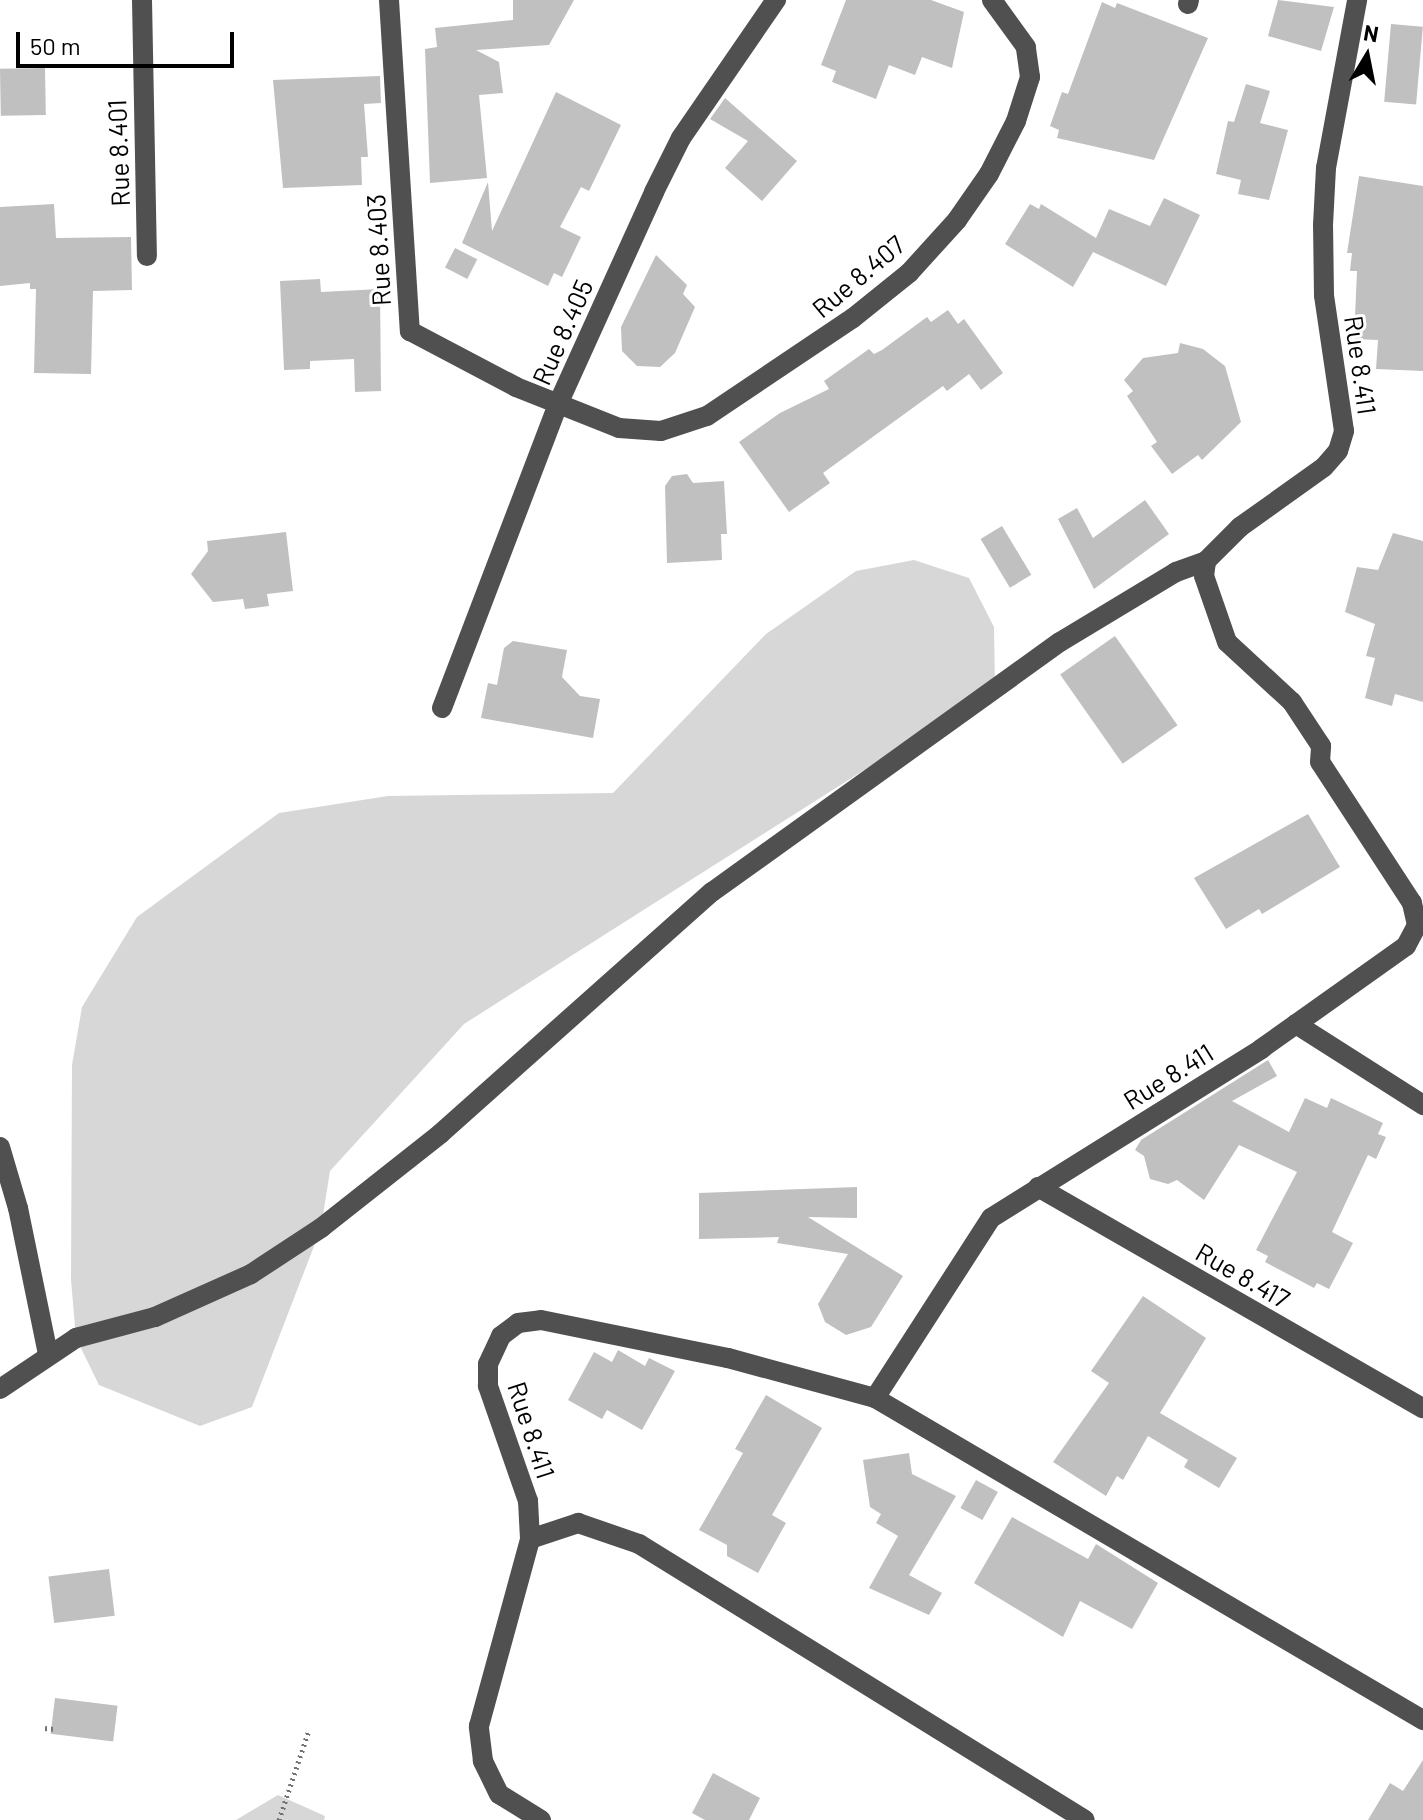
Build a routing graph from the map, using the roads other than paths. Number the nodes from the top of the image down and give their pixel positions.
1 (142, 0) edge
2 (389, 0) edge
3 (776, 0) edge
4 (992, 0) edge
5 (1357, 0) edge
6 (147, 256) dead end
7 (558, 404) junction
8 (1206, 561) junction
9 (442, 708) dead end
10 (1296, 1024) junction
11 (1423, 1105) edge
12 (0, 1147) edge
13 (1038, 1187) junction
14 (48, 1354) junction
15 (0, 1389) edge
16 (875, 1398) junction
17 (1423, 1408) edge
18 (530, 1539) junction
19 (1423, 1720) edge
20 (541, 1820) edge
21 (1085, 1820) edge

1 - 6 street, Rue 8.401
2 - 7 street, Rue 8.403
3 - 7 street, Rue 8.405
4 - 7 street, Rue 8.407
5 - 8 street, Rue 8.411
7 - 9 street, Rue 8.405
8 - 10 street, Rue 8.411
8 - 14 street
10 - 11 street
10 - 13 street, Rue 8.411
12 - 14 street
13 - 16 street, Rue 8.411
13 - 17 street, Rue 8.417
14 - 15 street
16 - 18 street, Rue 8.411
16 - 19 street
18 - 20 street, Rue 8.411
18 - 21 street

